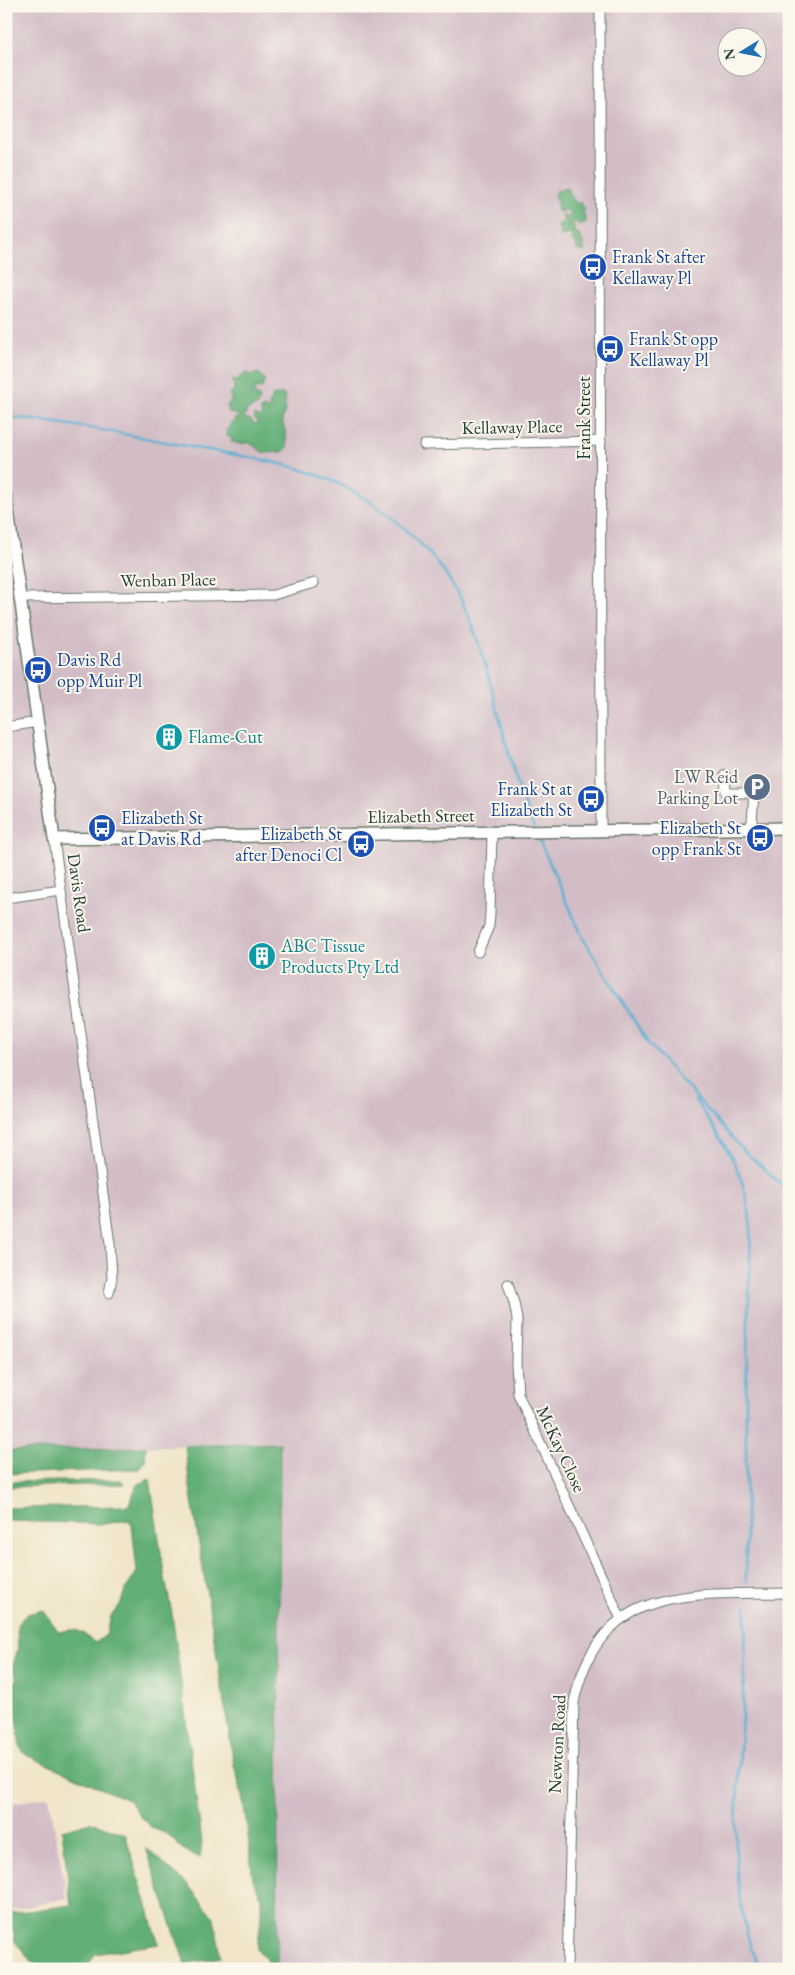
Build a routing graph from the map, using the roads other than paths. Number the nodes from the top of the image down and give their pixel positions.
1 (600, 6) edge
2 (601, 441) junction
3 (424, 445) dead end
4 (6, 497) edge
5 (314, 582) dead end
6 (21, 598) junction
7 (38, 722) junction
8 (6, 727) edge
9 (725, 775) dead end
10 (748, 828) junction
11 (789, 828) edge
12 (601, 830) junction
13 (492, 833) junction
14 (54, 839) junction
15 (61, 890) junction
16 (6, 898) edge
17 (478, 952) dead end
18 (508, 1284) dead end
19 (109, 1293) dead end
20 (789, 1592) edge
21 (621, 1619) junction
22 (567, 1969) edge

1 - 2 street, Frank Street
2 - 3 street, Kellaway Place
2 - 12 street, Frank Street
4 - 6 street, Davis Road
5 - 6 street, Wenban Place
6 - 7 street, Davis Road
7 - 8 street
7 - 14 street, Davis Road
9 - 10 street
10 - 11 street, Elizabeth Street
10 - 12 street, Elizabeth Street
12 - 13 street, Elizabeth Street
13 - 14 street, Elizabeth Street
13 - 17 street
14 - 15 street, Davis Road
15 - 16 street
15 - 19 street, Davis Road
18 - 21 street, McKay Close
20 - 21 street, Newton Road
21 - 22 street, Newton Road

